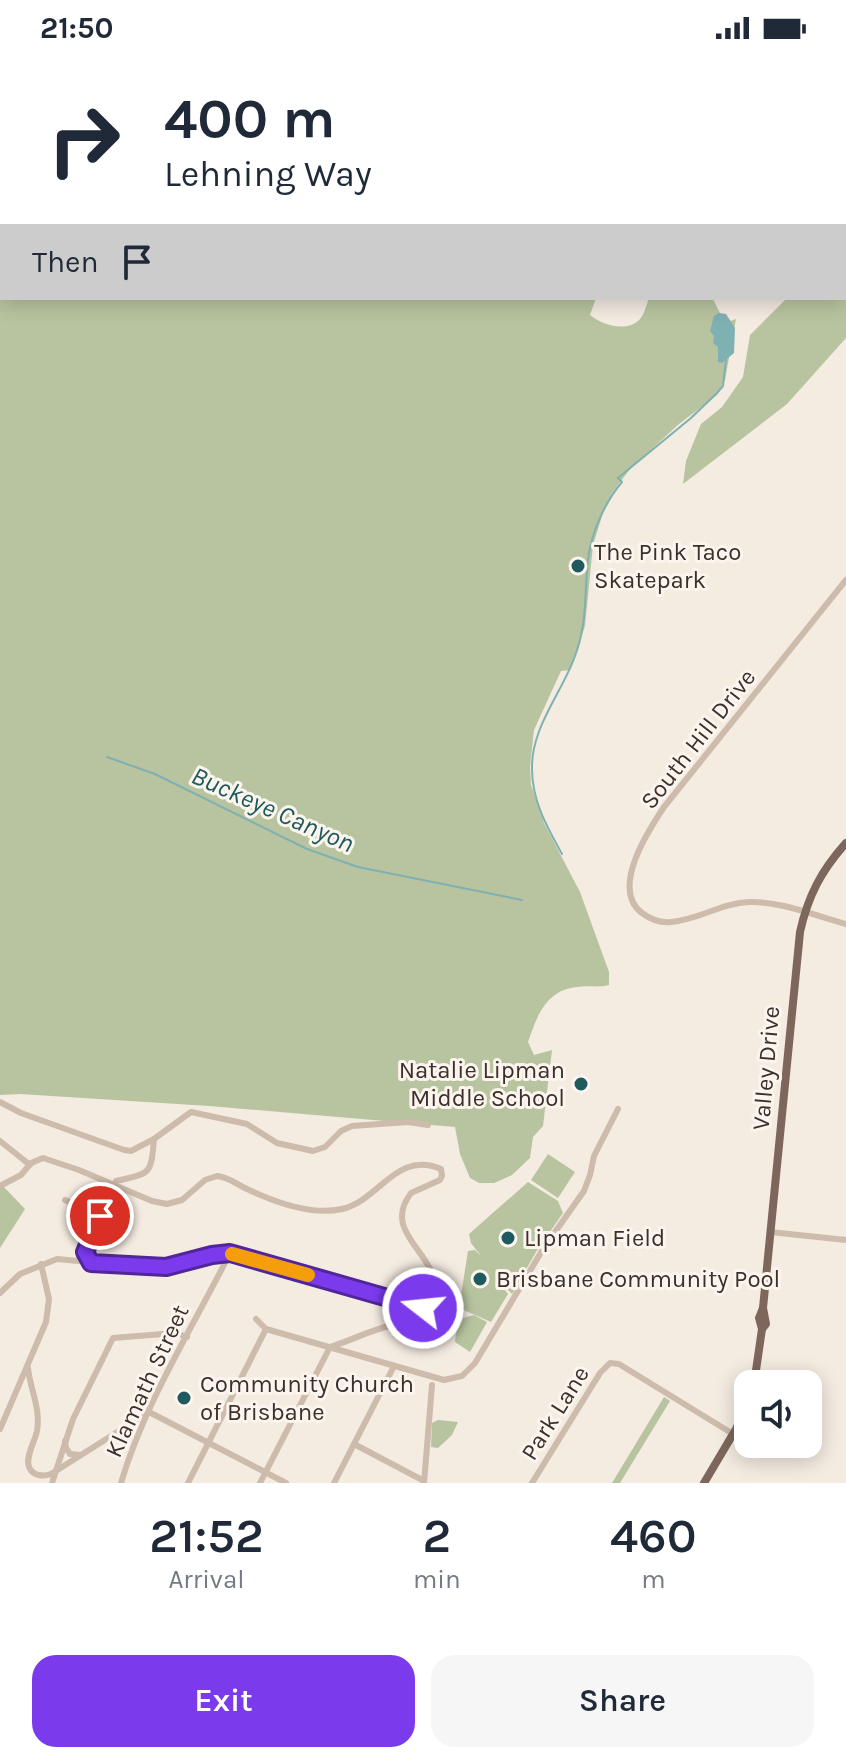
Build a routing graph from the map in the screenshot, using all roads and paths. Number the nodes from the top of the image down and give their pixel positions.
1 (846, 580) edge
2 (846, 843) edge
3 (804, 913) junction
4 (846, 924) edge
5 (0, 1102) edge
6 (618, 1109) dead end
7 (428, 1125) dead end
8 (154, 1139) junction
9 (0, 1141) edge
10 (30, 1165) junction
11 (114, 1185) junction
12 (0, 1186) edge
13 (65, 1200) dead end
14 (770, 1232) junction
15 (846, 1240) edge
16 (85, 1252) junction
17 (230, 1253) junction
18 (77, 1261) junction
19 (91, 1263) junction
20 (41, 1264) junction
21 (0, 1293) edge
22 (430, 1310) junction
23 (256, 1319) dead end
24 (266, 1329) junction
25 (187, 1337) junction
26 (351, 1340) junction
27 (330, 1347) junction
28 (352, 1352) junction
29 (394, 1366) junction
30 (28, 1368) junction
31 (756, 1370) edge
32 (432, 1385) dead end
33 (149, 1412) junction
34 (129, 1424) junction
35 (0, 1429) edge
36 (140, 1430) junction
37 (733, 1434) joint
38 (65, 1440) junction
39 (208, 1441) junction
40 (354, 1444) junction
41 (80, 1455) junction
42 (54, 1472) junction
43 (265, 1472) junction
44 (424, 1482) edge
45 (52, 1483) edge
46 (121, 1483) edge
47 (188, 1483) edge
48 (260, 1483) edge
49 (286, 1483) edge
50 (334, 1483) edge
51 (532, 1483) edge
52 (704, 1483) edge

1 - 3 street, South Hill Drive
2 - 3 main road, Valley Drive
3 - 4 street, South Hill Drive
3 - 14 main road, Valley Drive
5 - 8 street
6 - 29 street
7 - 8 street
8 - 11 street
9 - 10 street
10 - 11 street
10 - 12 street
11 - 22 street
13 - 16 street
14 - 15 street
14 - 31 main road, Valley Drive
16 - 18 street
16 - 19 street
17 - 19 street
17 - 22 street
17 - 25 street, Klamath Street
18 - 19 street
18 - 20 street
20 - 21 street
20 - 30 street
22 - 26 street
23 - 24 street
24 - 27 street
24 - 39 street
25 - 33 street, Klamath Street
25 - 38 street
26 - 27 street
26 - 28 street
27 - 28 street
27 - 43 street
28 - 29 street
29 - 40 street
30 - 35 street
30 - 42 street
32 - 44 street
33 - 34 street
33 - 36 street, Klamath Street
33 - 39 street
34 - 36 street
34 - 41 street
36 - 46 street, Klamath Street
37 - 51 street, Park Lane
37 - 52 main road
38 - 41 street
38 - 42 street
39 - 43 street
39 - 47 street
40 - 44 street
40 - 50 street
41 - 42 street
42 - 45 street
43 - 48 street
43 - 49 street

